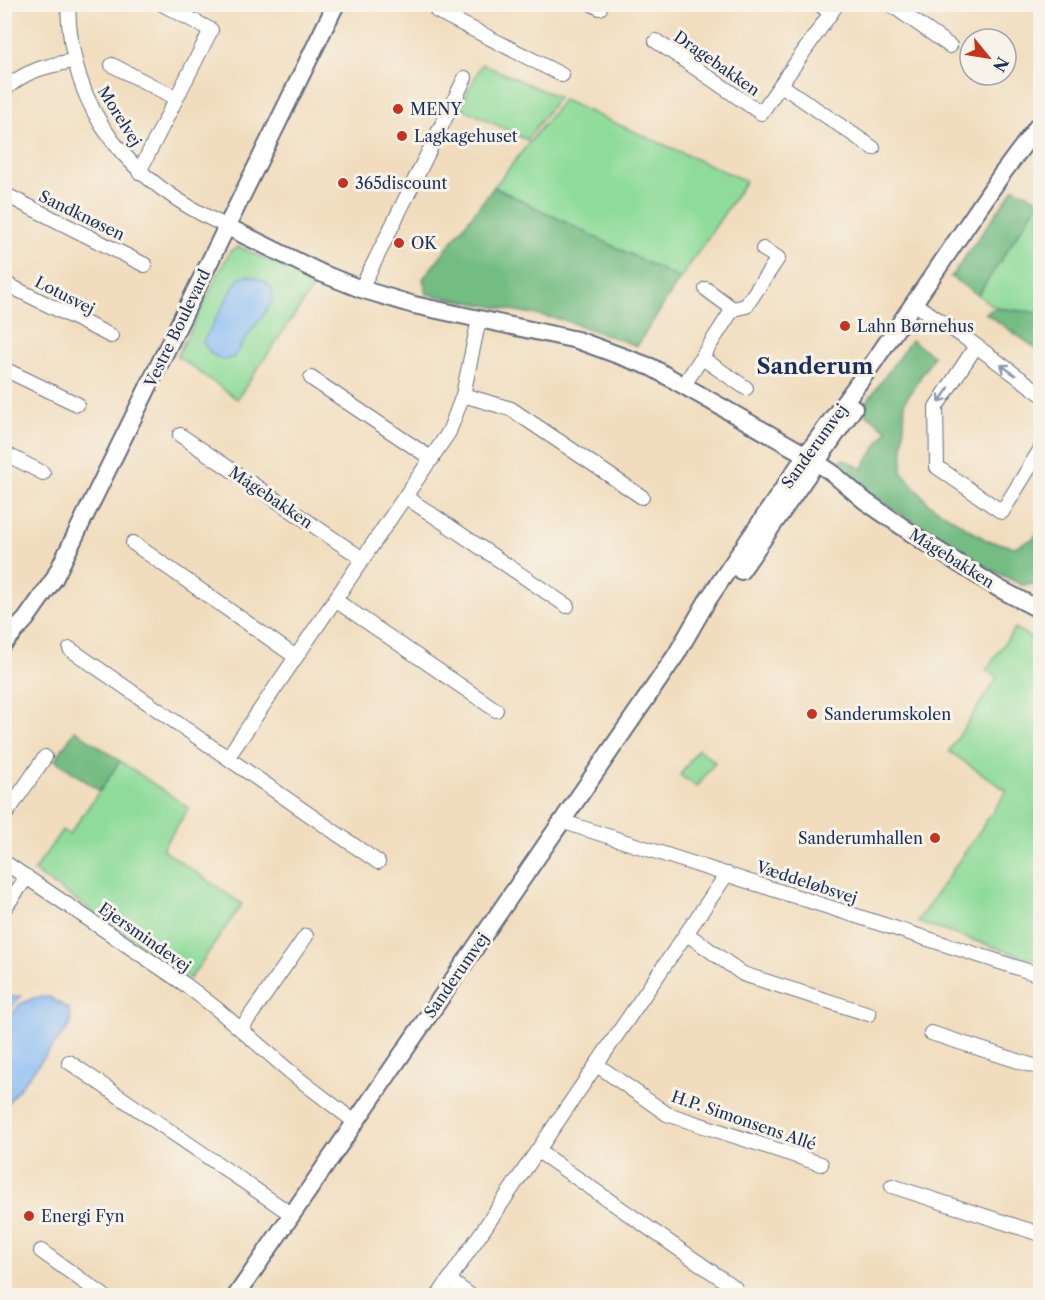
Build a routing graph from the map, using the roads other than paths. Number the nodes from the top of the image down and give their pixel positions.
1 (162, 4) edge
2 (336, 4) edge
3 (440, 4) edge
4 (819, 4) edge
5 (890, 4) edge
6 (67, 5) edge
7 (834, 9) edge
8 (656, 40) dead end
9 (950, 46) dead end
10 (74, 61) junction
11 (112, 66) dead end
12 (562, 75) dead end
13 (465, 78) dead end
14 (781, 85) junction
15 (4, 91) edge
16 (176, 98) junction
17 (1041, 125) edge
18 (873, 148) dead end
19 (139, 172) junction
20 (4, 195) edge
21 (228, 227) junction
22 (763, 249) dead end
23 (146, 265) dead end
24 (4, 283) edge
25 (361, 289) junction
26 (706, 289) dead end
27 (921, 308) junction
28 (734, 309) junction
29 (479, 319) junction
30 (111, 336) dead end
31 (976, 346) junction
32 (702, 358) junction
33 (4, 369) edge
34 (311, 378) dead end
35 (684, 385) junction
36 (746, 388) dead end
37 (1041, 393) edge
38 (463, 395) junction
39 (77, 404) dead end
40 (180, 435) dead end
41 (1041, 450) edge
42 (4, 453) edge
43 (432, 459) junction
44 (808, 464) junction
45 (43, 473) dead end
46 (406, 497) junction
47 (642, 497) dead end
48 (133, 543) dead end
49 (363, 559) junction
50 (335, 600) junction
51 (567, 606) dead end
52 (1041, 610) edge
53 (4, 643) edge
54 (70, 649) dead end
55 (296, 657) junction
56 (496, 710) dead end
57 (45, 757) dead end
58 (228, 757) junction
59 (6, 813) edge
60 (563, 819) junction
61 (4, 862) edge
62 (378, 862) dead end
63 (727, 874) junction
64 (27, 877) junction
65 (4, 909) edge
66 (687, 934) junction
67 (306, 936) dead end
68 (1041, 975) edge
69 (869, 1014) dead end
70 (241, 1029) junction
71 (931, 1033) dead end
72 (69, 1062) dead end
73 (597, 1065) junction
74 (1041, 1068) edge
75 (355, 1122) junction
76 (538, 1151) junction
77 (821, 1164) dead end
78 (892, 1186) dead end
79 (291, 1214) junction
80 (1041, 1234) edge
81 (41, 1251) dead end
82 (449, 1280) junction
83 (735, 1288) dead end
84 (104, 1296) edge
85 (236, 1296) edge
86 (438, 1296) edge
87 (471, 1296) edge

1 - 16 street, Morelvej
2 - 21 street, Vestre Boulevard
3 - 12 street
4 - 7 street, Dragebakken
5 - 9 street
6 - 10 street, Morelvej
7 - 14 street, Dragebakken
8 - 14 street, Dragebakken
10 - 15 street
10 - 19 street, Morelvej
11 - 16 street, Morelvej
13 - 25 street
14 - 18 street, Dragebakken
16 - 19 street, Morelvej
17 - 27 street, Sanderumvej
17 - 44 street, Sanderumvej
19 - 21 street, Morelvej
20 - 23 street, Sandknøsen
21 - 25 street, Mågebakken
21 - 53 street, Vestre Boulevard
22 - 28 street
24 - 30 street, Lotusvej
25 - 29 street, Mågebakken
26 - 28 street
27 - 31 street
27 - 44 street, Sanderumvej
28 - 32 street
29 - 35 street, Mågebakken
29 - 38 street
37 -> 31 street
31 -> 41 street
32 - 35 street
32 - 36 street
33 - 39 street
34 - 43 street
35 - 44 street, Mågebakken
38 - 43 street
38 - 47 street
40 - 49 street, Mågebakken
42 - 45 street
43 - 46 street
44 - 52 street, Mågebakken
44 - 60 street, Sanderumvej
46 - 49 street
46 - 51 street
48 - 55 street
49 - 50 street
50 - 55 street
50 - 56 street
54 - 58 street
55 - 58 street
57 - 59 street
58 - 62 street
60 - 63 street, Væddeløbsvej
60 - 75 street, Sanderumvej
61 - 64 street, Ejersmindevej
63 - 66 street
63 - 68 street, Væddeløbsvej
64 - 65 street
64 - 70 street, Ejersmindevej
66 - 69 street
66 - 73 street
67 - 70 street
70 - 75 street, Ejersmindevej
71 - 74 street
72 - 79 street
73 - 76 street
73 - 77 street, H.P. Simonsens Allé
75 - 79 street, Sanderumvej
76 - 82 street
76 - 83 street
78 - 80 street
79 - 85 street, Sanderumvej
81 - 84 street
82 - 86 street
82 - 87 street

